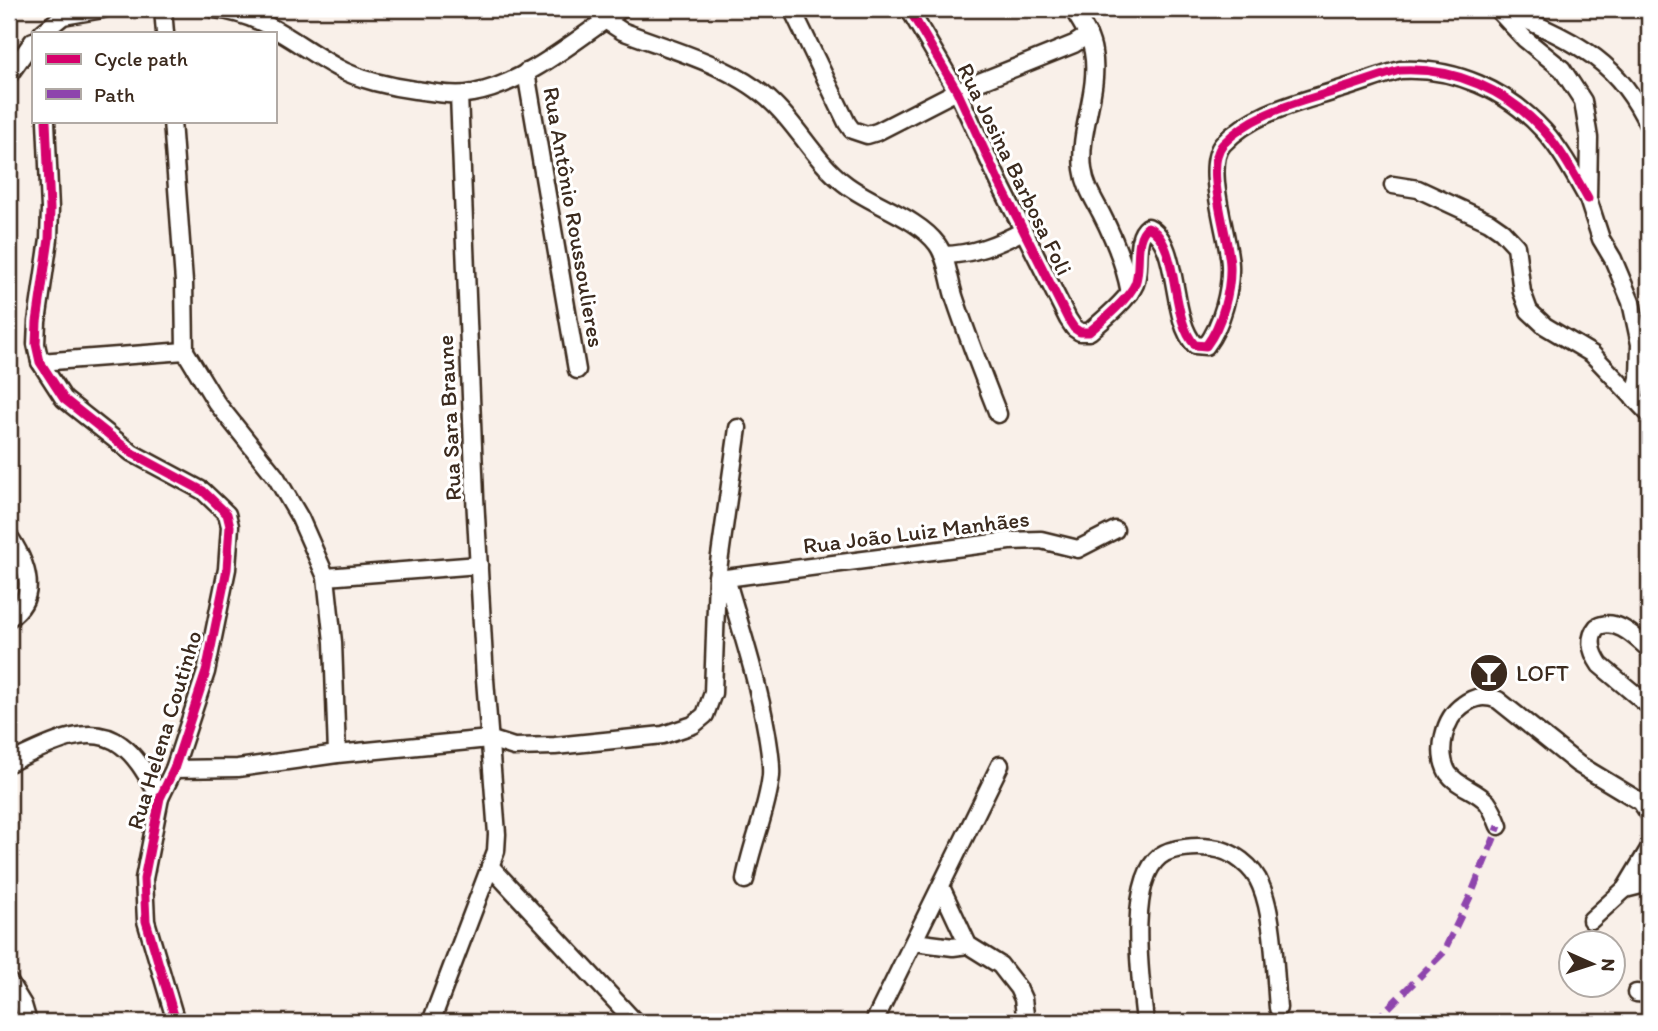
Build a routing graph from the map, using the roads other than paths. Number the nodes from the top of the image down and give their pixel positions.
1 (103, 9) edge
2 (163, 9) edge
3 (214, 9) edge
4 (621, 9) edge
5 (792, 9) edge
6 (909, 9) edge
7 (1073, 9) edge
8 (1500, 9) edge
9 (63, 16) junction
10 (605, 20) junction
11 (43, 32) edge
12 (59, 32) edge
13 (165, 32) edge
14 (1088, 36) junction
15 (32, 42) edge
16 (527, 72) junction
17 (9, 75) edge
18 (957, 91) junction
19 (459, 95) junction
20 (46, 122) edge
21 (172, 122) edge
22 (1649, 127) edge
23 (1392, 185) dead end
24 (1588, 199) junction
25 (1023, 231) junction
26 (943, 255) junction
27 (1130, 293) junction
28 (185, 351) junction
29 (40, 362) junction
30 (577, 370) dead end
31 (1634, 399) junction
32 (998, 414) dead end
33 (1649, 414) edge
34 (738, 428) dead end
35 (1115, 530) dead end
36 (9, 536) edge
37 (479, 565) junction
38 (326, 577) junction
39 (721, 578) junction
40 (9, 618) edge
41 (1649, 649) edge
42 (1649, 706) edge
43 (489, 739) junction
44 (337, 754) junction
45 (9, 763) edge
46 (1000, 765) dead end
47 (174, 769) junction
48 (160, 798) junction
49 (1649, 814) edge
50 (1499, 826) dead end
51 (1649, 849) edge
52 (490, 866) junction
53 (745, 880) dead end
54 (1649, 883) edge
55 (941, 887) junction
56 (1625, 889) junction
57 (1591, 920) dead end
58 (914, 942) junction
59 (968, 945) junction
60 (9, 982) edge
61 (1278, 1008) dead end
62 (28, 1022) edge
63 (176, 1022) edge
64 (431, 1022) edge
65 (635, 1022) edge
66 (874, 1022) edge
67 (1027, 1022) edge
68 (1145, 1022) edge

1 - 9 street
2 - 13 street
3 - 19 street
4 - 10 street
5 - 18 street
6 - 18 street, Rua Josina Barbosa Foli
7 - 14 street
8 - 22 street
8 - 24 street
9 - 11 street
9 - 12 street
10 - 16 street
10 - 26 street
14 - 18 street
14 - 27 street
15 - 17 street
16 - 19 street
16 - 30 street, Rua Antônio Roussoulieres
18 - 25 street, Rua Josina Barbosa Foli
19 - 37 street, Rua Sara Braune
20 - 29 street, Rua Helena Coutinho
21 - 28 street
23 - 31 street
24 - 27 street
24 - 31 street
25 - 26 street
25 - 27 street, Rua Josina Barbosa Foli
26 - 32 street
28 - 29 street
28 - 38 street
29 - 47 street, Rua Helena Coutinho
31 - 33 street
34 - 39 street
35 - 39 street, Rua João Luiz Manhães
36 - 40 street
37 - 38 street
37 - 43 street, Rua Sara Braune
38 - 44 street
39 - 43 street
39 - 53 street
41 - 42 street
43 - 44 street
43 - 52 street, Rua Sara Braune
44 - 47 street
45 - 48 street
46 - 55 street
47 - 48 street, Rua Helena Coutinho
48 - 63 street, Rua Helena Coutinho
49 - 50 street
51 - 56 street
52 - 64 street, Rua Sara Braune
52 - 65 street
54 - 56 street
55 - 58 street
55 - 59 street
56 - 57 street
58 - 59 street
58 - 66 street
59 - 67 street
60 - 62 street
61 - 68 street

